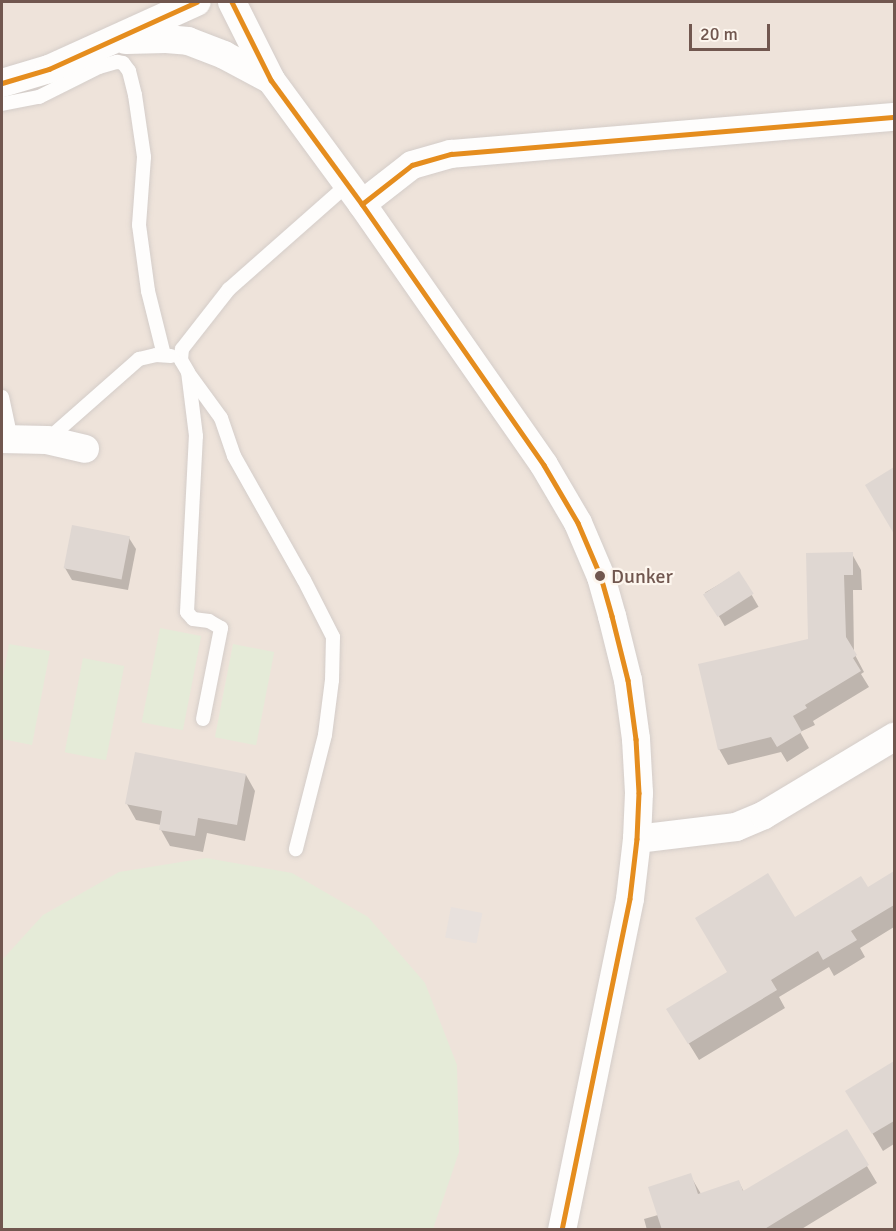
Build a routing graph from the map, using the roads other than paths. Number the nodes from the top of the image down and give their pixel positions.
1 (197, 2) edge
2 (232, 2) edge
3 (114, 40) junction
4 (271, 80) junction
5 (2, 83) edge
6 (2, 104) edge
7 (894, 117) edge
8 (355, 194) junction
9 (164, 355) junction
10 (184, 366) junction
11 (2, 397) edge
12 (6, 439) edge
13 (47, 440) junction
14 (85, 449) dead end
15 (204, 719) dead end
16 (894, 737) edge
17 (637, 839) junction
18 (296, 849) dead end
19 (562, 1230) edge

1 - 3 street
2 - 4 street
3 - 4 street
3 - 5 street
4 - 8 street
6 - 9 lane
7 - 8 street
8 - 10 lane
8 - 17 street
9 - 10 lane
9 - 13 lane
10 - 15 lane
10 - 18 lane
11 - 12 lane
12 - 13 street
13 - 14 street
16 - 17 street
17 - 19 street

